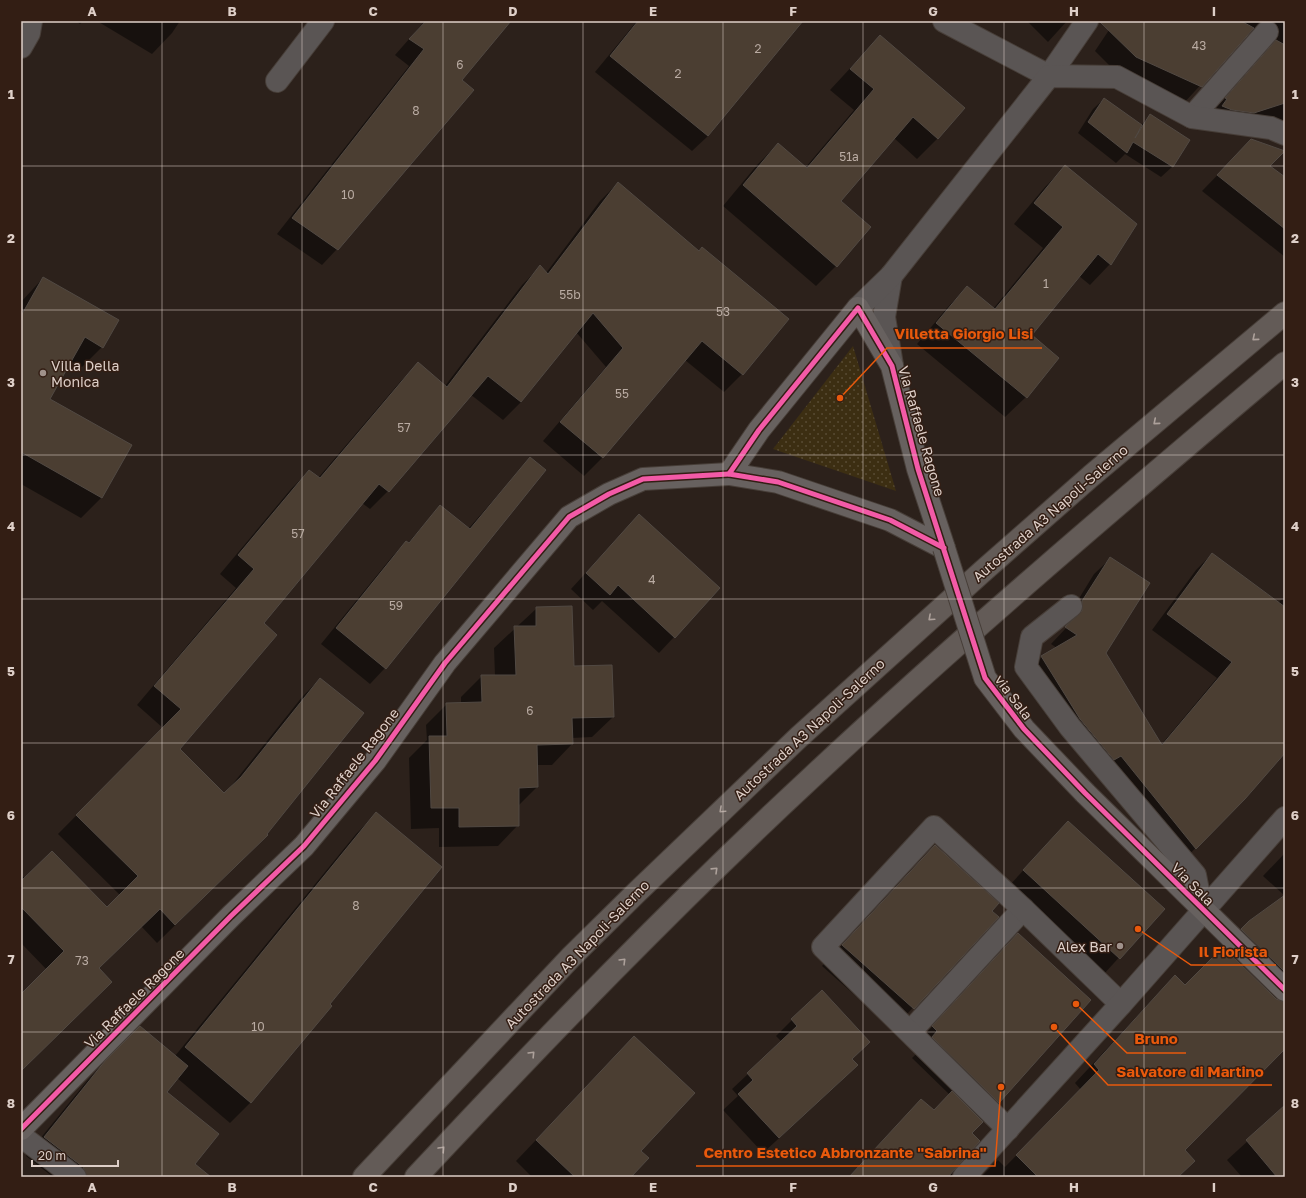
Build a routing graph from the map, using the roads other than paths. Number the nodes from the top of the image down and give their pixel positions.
1 (31, 21) edge
2 (323, 21) edge
3 (944, 21) edge
4 (1087, 21) edge
5 (1267, 32) dead end
6 (21, 47) edge
7 (1049, 76) junction
8 (277, 81) dead end
9 (1192, 117) junction
10 (1285, 134) edge
11 (891, 276) junction
12 (858, 308) junction
13 (1285, 313) edge
14 (1285, 363) edge
15 (892, 366) junction
16 (729, 474) junction
17 (944, 548) junction
18 (1071, 606) dead end
19 (1085, 793) joint
20 (1285, 818) edge
21 (1023, 909) junction
22 (1202, 911) junction
23 (1285, 990) edge
24 (1121, 1004) junction
25 (910, 1032) junction
26 (21, 1128) edge
27 (1008, 1129) junction
28 (21, 1136) edge
29 (75, 1177) edge
30 (364, 1177) edge
31 (416, 1177) edge
32 (964, 1177) edge

1 - 6 street
2 - 8 street
3 - 7 street
4 - 7 street
5 - 9 street
7 - 9 street
7 - 11 street
9 - 10 street
11 - 12 street
11 - 15 street
12 - 15 street, Via Raffaele Ragone
12 - 16 street
13 -> 30 highway, Autostrada A3 Napoli-Salerno
31 -> 14 highway
15 - 17 street, Via Raffaele Ragone
16 - 17 street, Via Raffaele Ragone
16 - 26 street, Via Raffaele Ragone
17 - 19 street, via Sala, bridge
18 - 22 street
19 - 22 street, Via Sala
20 - 22 street
21 - 24 street
21 - 25 street
21 - 25 street
22 - 23 street, Via Sala
22 - 24 street
24 - 27 street
25 - 27 street
27 - 32 street
28 - 29 street

